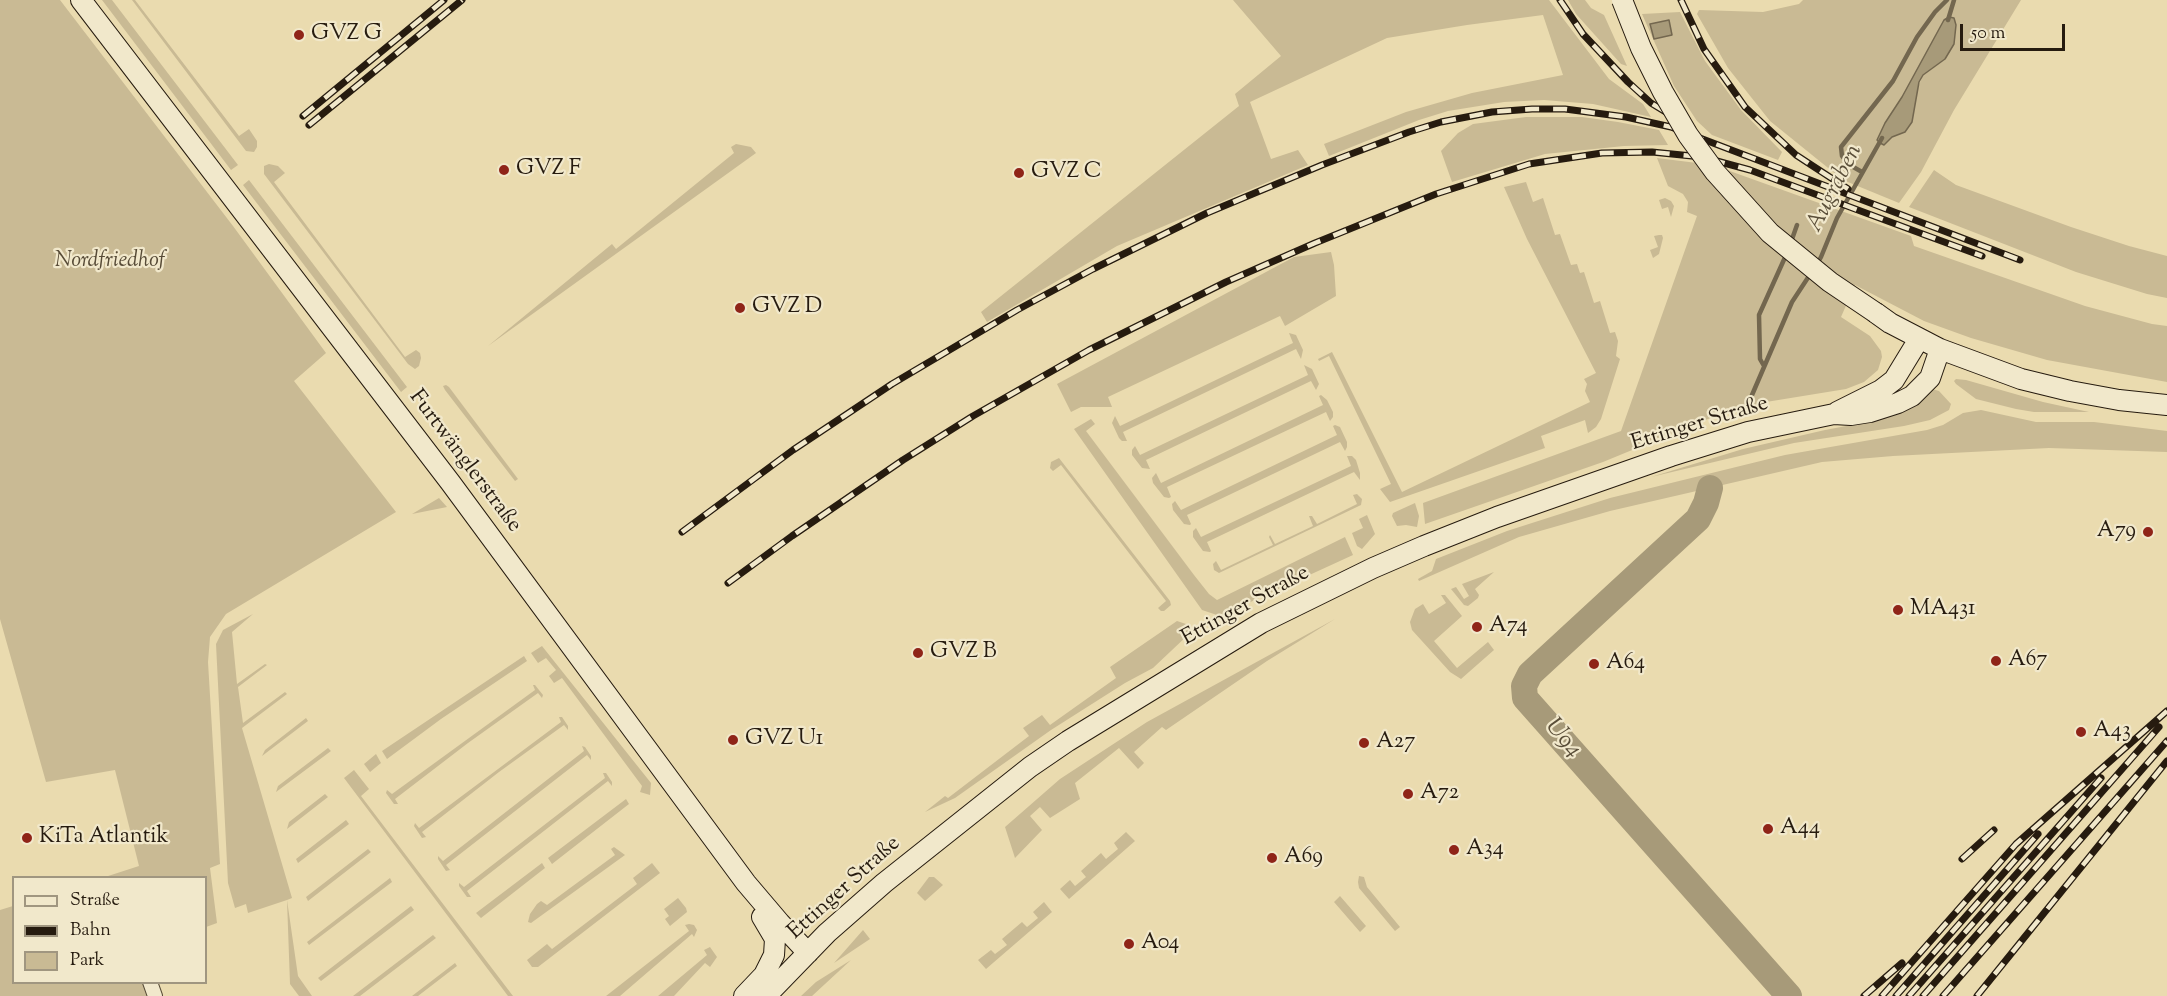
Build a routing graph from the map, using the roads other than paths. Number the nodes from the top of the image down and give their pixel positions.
1 (81, 0) edge
2 (1622, 0) edge
3 (1919, 339) junction
4 (1940, 349) junction
5 (2167, 405) edge
6 (1834, 414) junction
7 (746, 883) junction
8 (808, 953) junction
9 (744, 996) edge
10 (766, 996) edge

1 - 7 main road, Furtwänglerstraße
2 - 3 main road, bridge
3 - 4 main road
3 - 6 main road, Ettinger Straße
4 - 5 main road
4 - 6 main road, Ettinger Straße
6 - 8 main road, Ettinger Straße
7 - 8 main road, Furtwänglerstraße
7 - 9 main road
8 - 10 main road, Ettinger Straße

